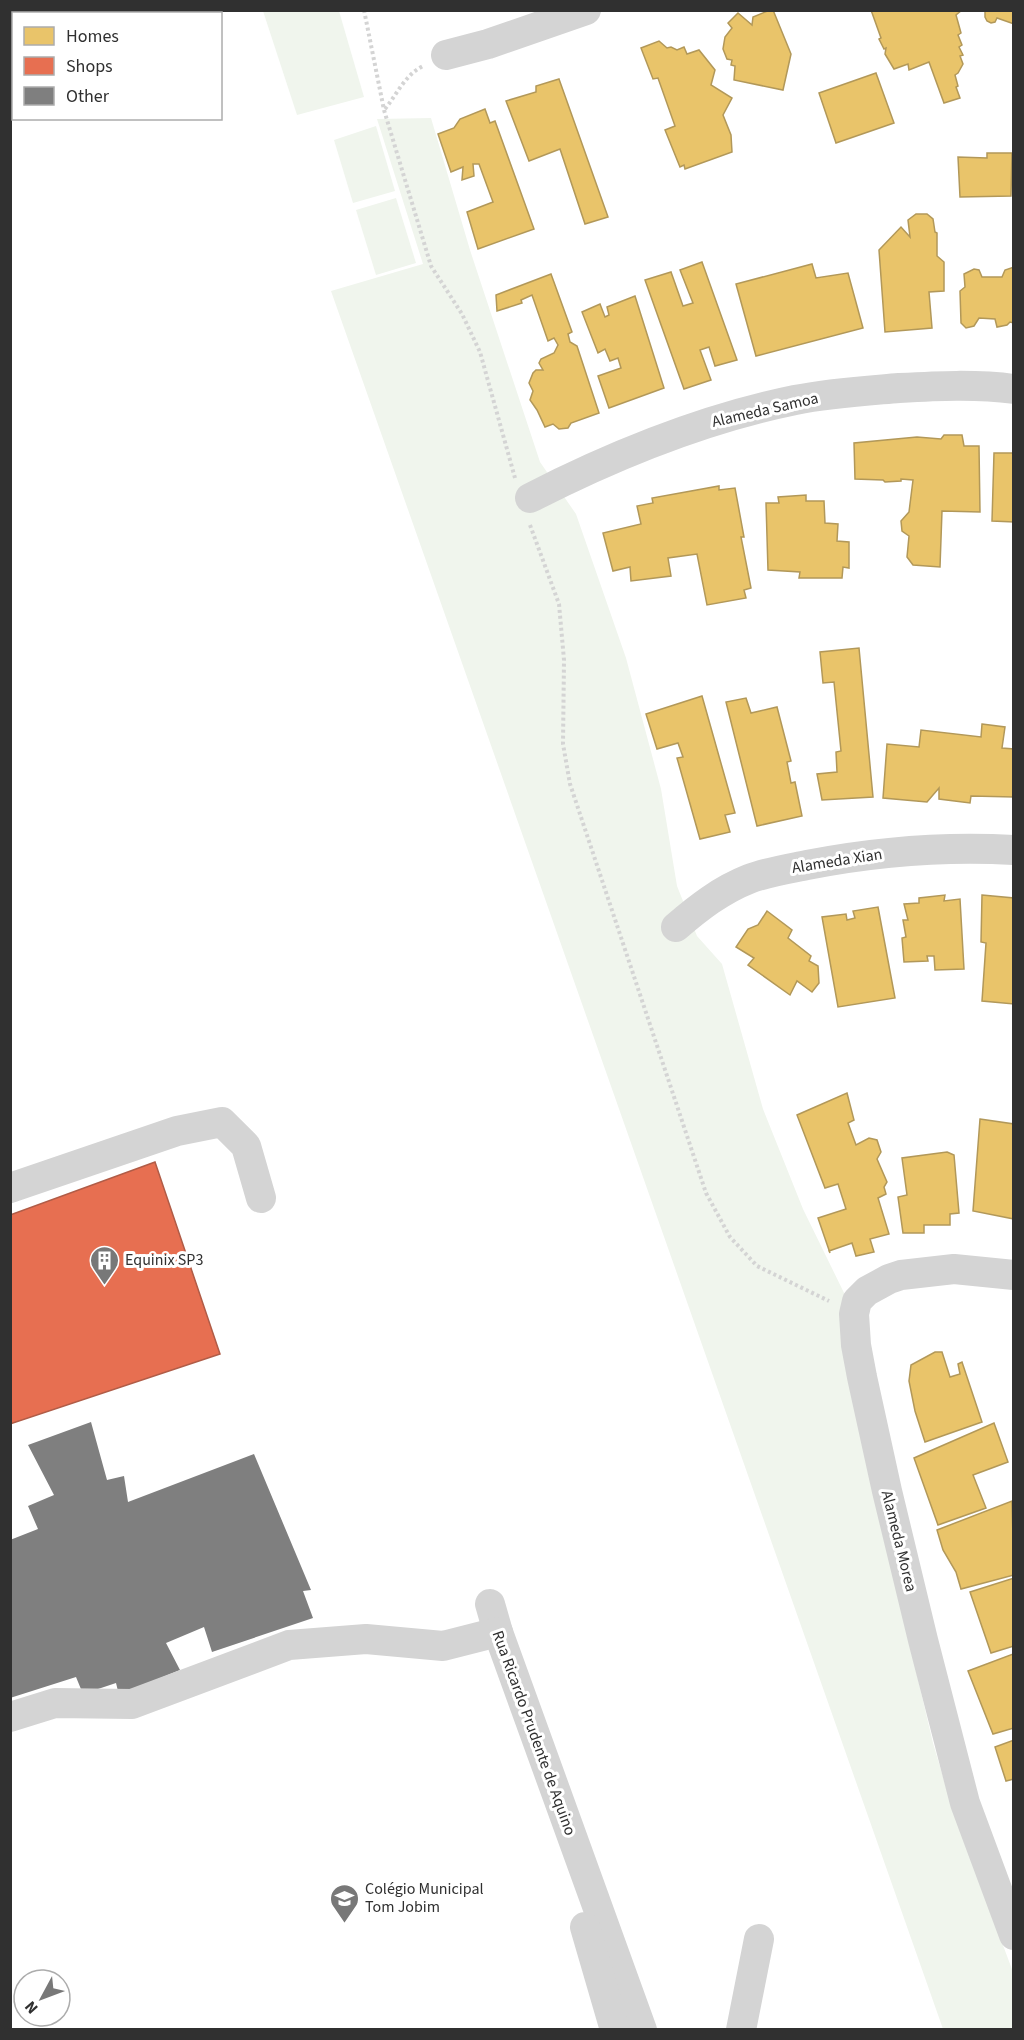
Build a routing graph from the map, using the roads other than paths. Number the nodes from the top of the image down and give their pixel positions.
1 (586, 10) edge
2 (446, 55) road end
3 (1014, 389) edge
4 (525, 500) road end
5 (1014, 850) edge
6 (676, 927) dead end
7 (10, 1188) edge
8 (261, 1198) dead end
9 (1014, 1275) edge
10 (10, 1717) edge
11 (580, 1862) junction
12 (1014, 1935) edge
13 (759, 1939) dead end
14 (615, 2030) edge
15 (642, 2030) edge
16 (741, 2030) edge

1 - 2 street
3 - 4 street, Alameda Samoa
5 - 6 street, Alameda Xian
7 - 8 street
9 - 12 street, Alameda Morea
10 - 11 street, Rua Ricardo Prudente de Aquino
11 - 14 street, Rua Ricardo Prudente de Aquino
11 - 15 street, Rua Ricardo Prudente de Aquino
13 - 16 street

